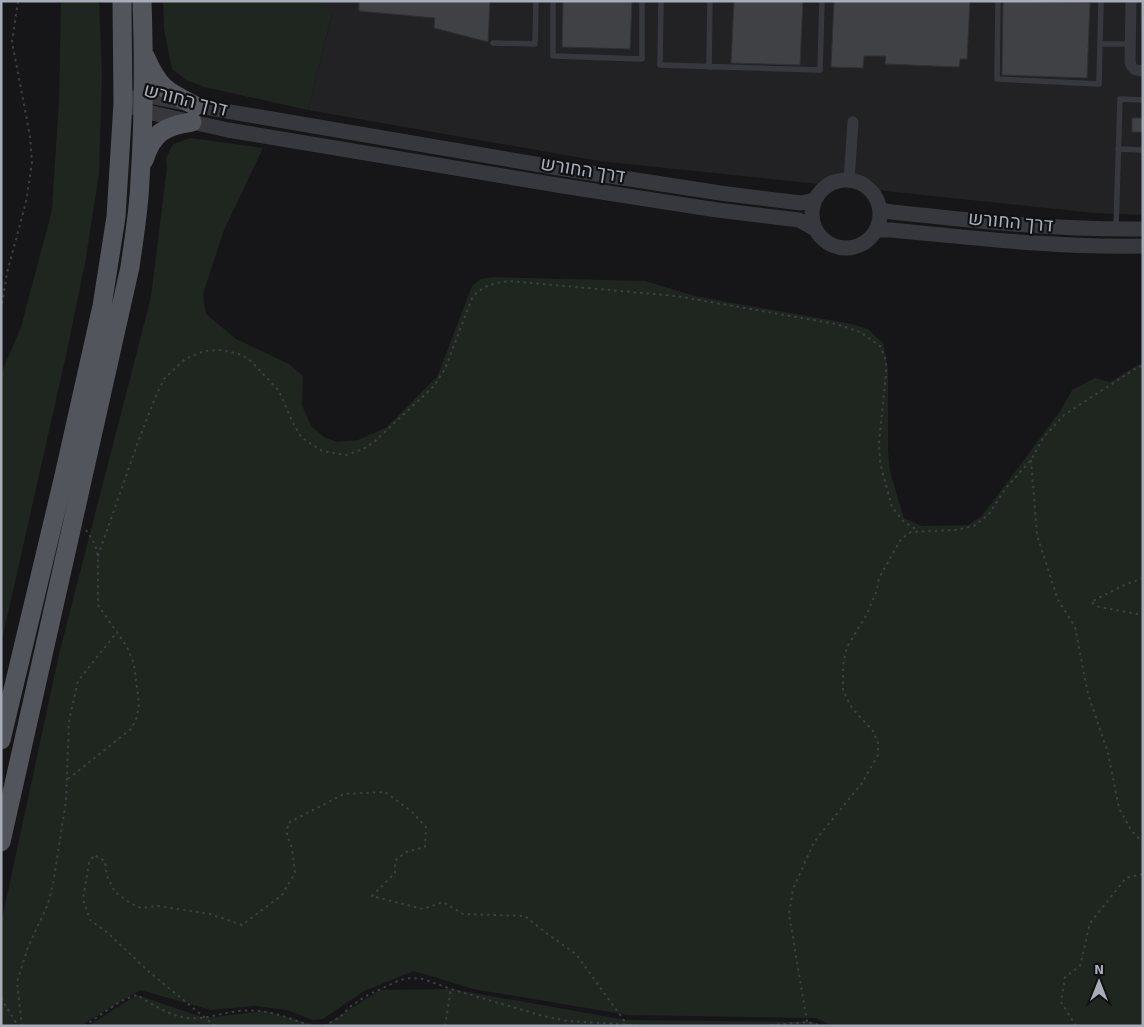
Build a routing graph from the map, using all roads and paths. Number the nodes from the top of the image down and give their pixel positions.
1 (18, 1) edge
2 (122, 1) edge
3 (142, 1) edge
4 (536, 1) edge
5 (553, 1) edge
6 (642, 1) edge
7 (661, 1) edge
8 (710, 1) edge
9 (822, 1) edge
10 (998, 1) edge
11 (1101, 1) edge
12 (1131, 1) edge
13 (493, 43) dead end
14 (1100, 44) junction
15 (1131, 44) junction
16 (143, 52) junction
17 (708, 67) junction
18 (1143, 71) edge
19 (1143, 100) edge
20 (123, 102) junction
21 (143, 103) junction
22 (194, 114) junction
23 (853, 122) dead end
24 (1118, 149) junction
25 (1143, 150) edge
26 (141, 168) junction
27 (849, 180) junction
28 (815, 200) junction
29 (880, 210) junction
30 (815, 229) junction
31 (1116, 229) junction
32 (1143, 229) edge
33 (876, 230) junction
34 (1143, 246) edge
35 (1, 310) edge
36 (1143, 366) edge
37 (1031, 460) junction
38 (73, 522) junction
39 (917, 530) junction
40 (98, 556) junction
41 (1143, 578) edge
42 (1143, 615) edge
43 (117, 632) junction
44 (1, 740) edge
45 (68, 779) junction
46 (1, 842) edge
47 (1143, 843) edge
48 (1143, 874) edge
49 (452, 989) junction
50 (1, 998) edge
51 (205, 1018) junction
52 (807, 1022) junction
53 (18, 1026) edge
54 (22, 1026) edge
55 (84, 1026) edge
56 (215, 1026) edge
57 (310, 1026) edge
58 (324, 1026) edge
59 (446, 1026) edge
60 (628, 1026) edge
61 (648, 1026) edge
62 (764, 1026) edge
63 (822, 1026) edge
64 (1076, 1026) edge

1 - 35 path
2 - 20 main road
3 - 16 main road
4 - 13 lane
5 - 6 lane
7 - 17 lane
8 - 17 lane
9 - 17 lane
10 - 14 lane
11 - 14 lane
12 - 15 street
14 - 15 lane
15 - 18 street
16 - 21 main road
16 - 22 main road
19 - 24 lane
20 - 21 street, דרך החורש
20 - 44 main road
21 - 22 street, דרך החורש
21 - 26 main road
22 - 26 main road
22 - 28 street, דרך החורש
22 - 30 street, דרך החורש
23 - 27 street
24 - 25 lane
24 - 31 lane
26 - 38 main road
27 - 28 street
27 - 29 street
28 - 30 street
29 - 31 street, דרך החורש
29 - 33 street
30 - 33 street
31 - 32 street, דרך החורש
33 - 34 street, דרך החורש
36 - 37 path
37 - 39 path
37 - 47 path
38 - 40 path
38 - 46 main road
39 - 40 path
39 - 52 path
40 - 43 path
41 - 42 path
43 - 45 path
43 - 45 path
45 - 54 path
48 - 64 path
49 - 58 path
49 - 59 path
49 - 60 path
50 - 53 path
51 - 55 path
51 - 56 path
51 - 57 path
51 - 60 path
52 - 62 path
52 - 63 path
60 - 61 path

